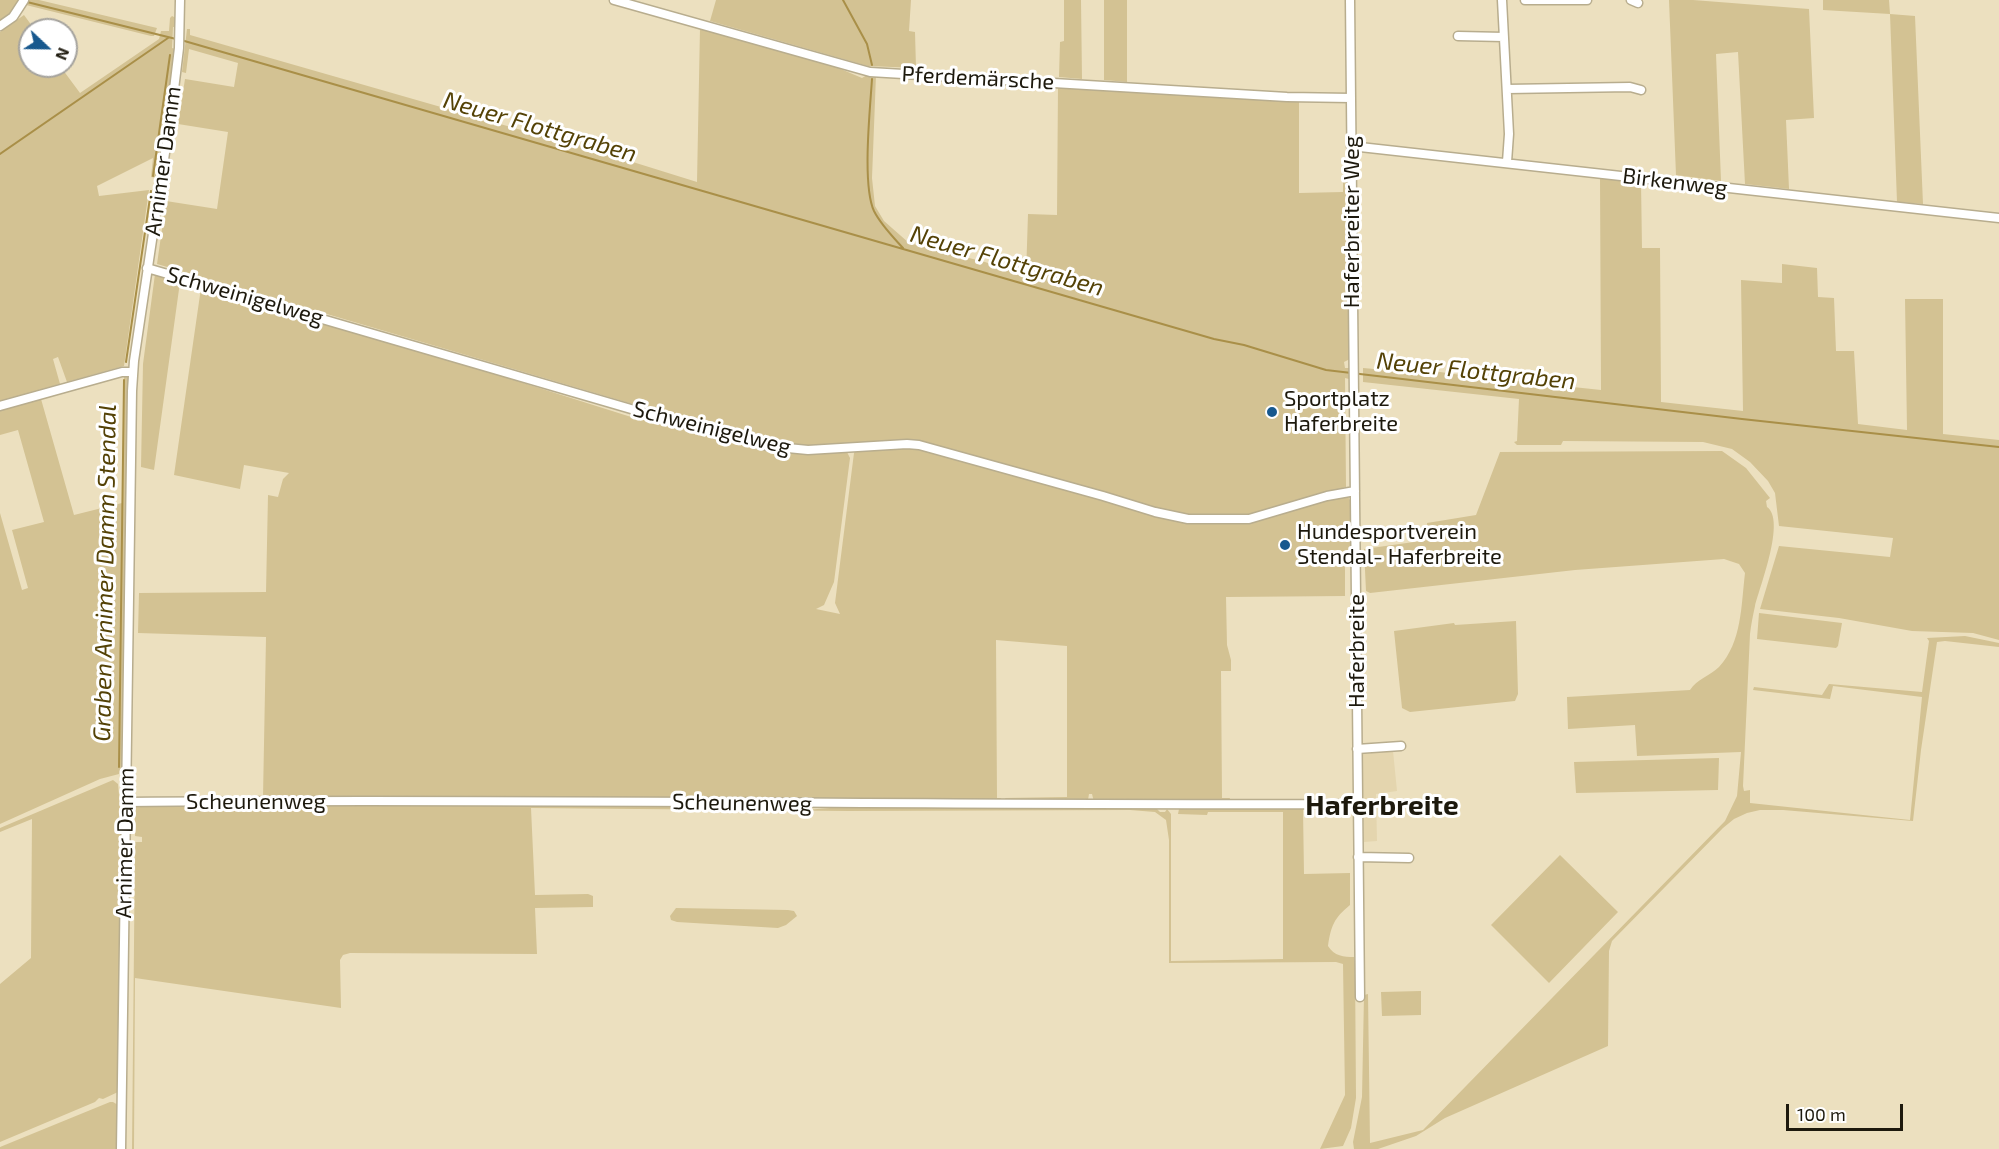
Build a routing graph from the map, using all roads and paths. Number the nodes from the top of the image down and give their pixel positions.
1 (24, 0) edge
2 (180, 0) edge
3 (614, 0) edge
4 (1350, 0) edge
5 (1502, 0) edge
6 (1525, 0) edge
7 (1587, 0) edge
8 (0, 26) edge
9 (1458, 36) dead end
10 (1504, 37) junction
11 (1507, 89) junction
12 (1641, 90) dead end
13 (1351, 98) junction
14 (1351, 146) junction
15 (1507, 162) junction
16 (1999, 218) edge
17 (147, 268) junction
18 (133, 372) junction
19 (0, 406) edge
20 (1355, 445) joint
21 (1355, 491) junction
22 (1401, 746) dead end
23 (1357, 748) junction
24 (126, 802) junction
25 (1358, 804) junction
26 (1358, 857) junction
27 (1408, 858) dead end
28 (1360, 997) dead end
29 (121, 1149) edge

1 - 8 street
2 - 17 street, Arnimer Damm
3 - 13 street, Pferdemärsche
4 - 13 street, Haferbreiter Weg
5 - 10 street
6 - 7 street
9 - 10 street
10 - 11 street
11 - 12 street
11 - 15 street
13 - 14 street, Haferbreiter Weg
14 - 15 street, Birkenweg
14 - 20 street, Haferbreiter Weg
15 - 16 street, Birkenweg
17 - 18 street, Arnimer Damm
17 - 21 street, Schweinigelweg
18 - 19 street
18 - 24 street, Arnimer Damm
20 - 21 street, Haferbreite
21 - 23 street, Haferbreite
22 - 23 street
23 - 25 street, Haferbreite
24 - 25 street, Scheunenweg
24 - 29 street, Arnimer Damm
25 - 26 street, Haferbreite
26 - 27 street
26 - 28 street, Haferbreite

